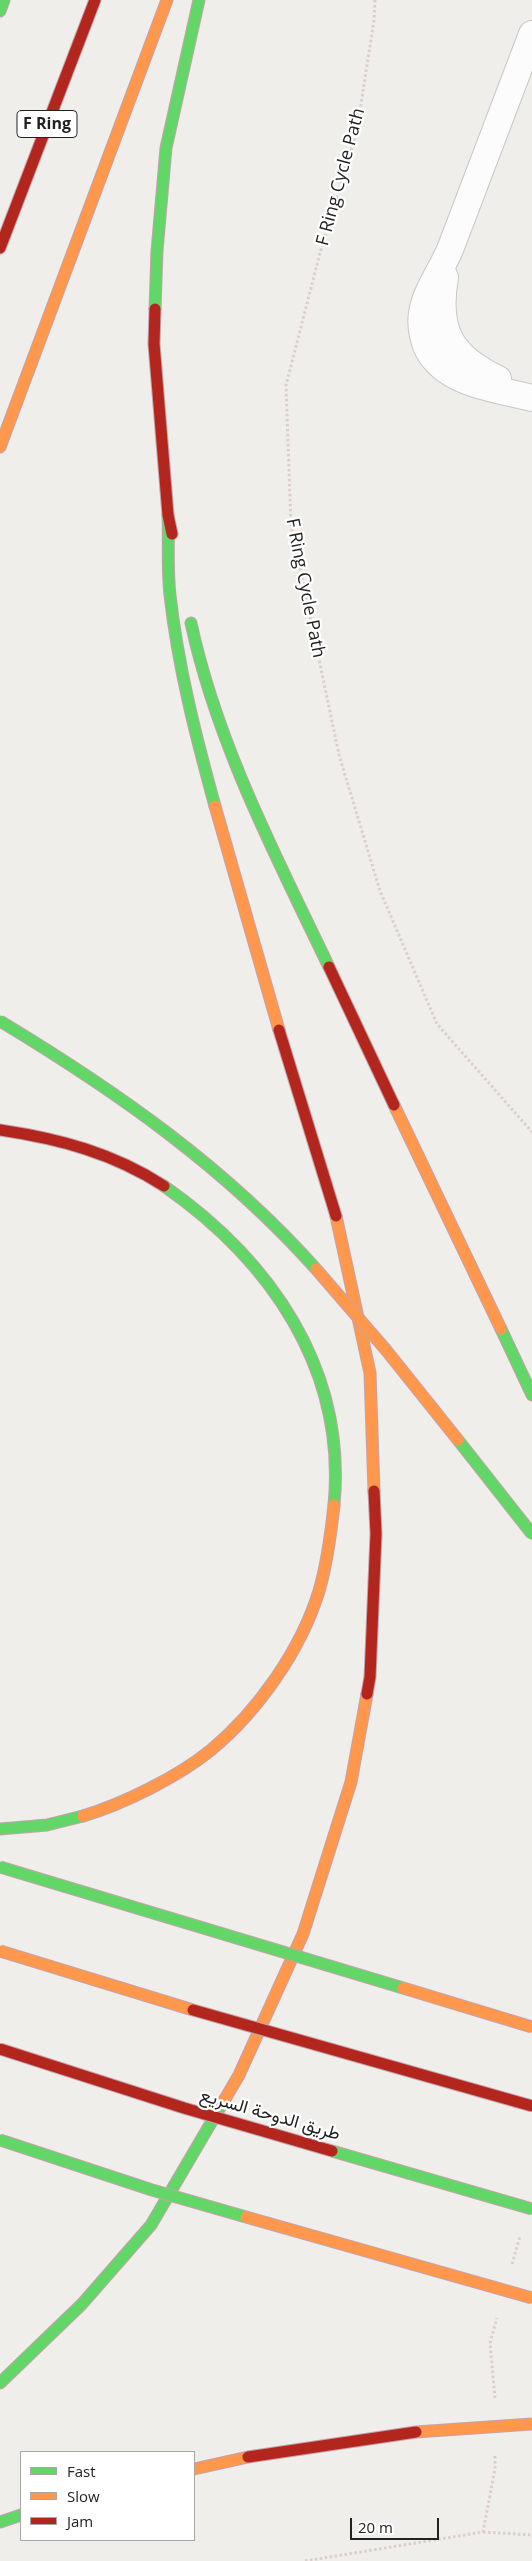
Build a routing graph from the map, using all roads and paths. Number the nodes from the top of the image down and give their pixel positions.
1 (4, 0) edge
2 (95, 0) edge
3 (167, 0) edge
4 (199, 0) edge
5 (374, 0) edge
6 (0, 12) edge
7 (532, 34) edge
8 (0, 248) edge
9 (532, 397) edge
10 (0, 447) edge
11 (168, 515) junction
12 (180, 574) dead end
13 (188, 613) dead end
14 (0, 1021) edge
15 (0, 1130) edge
16 (532, 1132) edge
17 (532, 1395) edge
18 (532, 1534) edge
19 (0, 1829) edge
20 (0, 1867) edge
21 (0, 1951) edge
22 (532, 2027) edge
23 (0, 2050) edge
24 (532, 2106) edge
25 (0, 2140) edge
26 (532, 2209) edge
27 (532, 2298) edge
28 (0, 2383) edge
29 (532, 2424) edge
30 (195, 2469) edge
31 (20, 2515) edge
32 (0, 2522) edge
33 (483, 2532) dead end
34 (532, 2535) edge

1 - 6 highway
2 - 8 highway, F Ring
3 - 10 highway
4 - 11 highway
5 - 16 path, F Ring Cycle Path
7 - 9 street
11 - 12 highway
11 - 28 highway
13 - 17 highway
14 - 18 highway, bridge
15 - 19 highway
20 - 22 highway, bridge
21 - 24 highway, bridge
23 - 26 highway, طريق الدوحة السريع, bridge
25 - 27 highway, bridge
29 - 30 highway, bridge
31 - 32 highway
33 - 34 path

